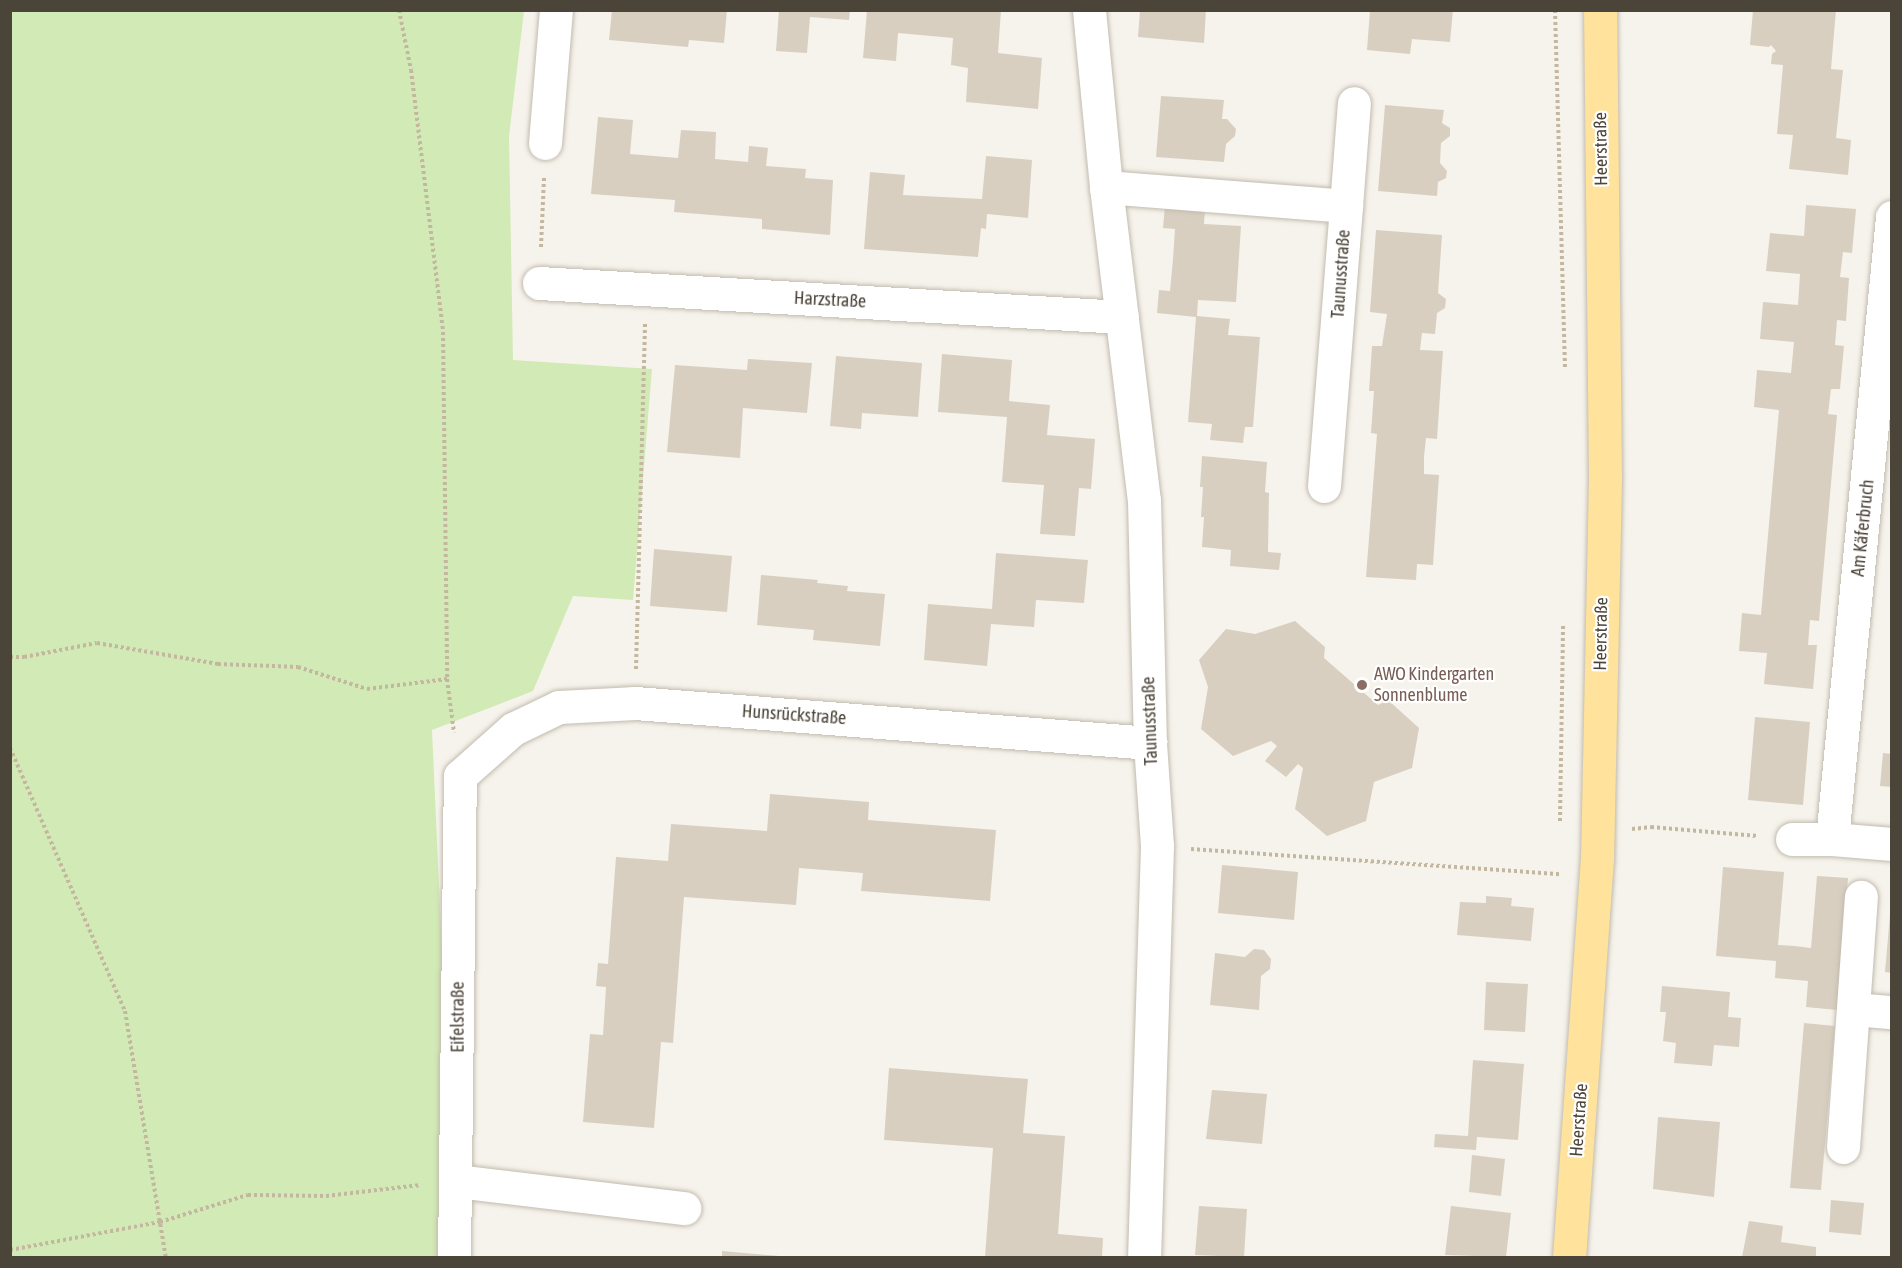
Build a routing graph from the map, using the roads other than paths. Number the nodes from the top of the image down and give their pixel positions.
1 (556, 10) edge
2 (1089, 10) edge
3 (1600, 10) edge
4 (1354, 103) dead end
5 (545, 143) road end
6 (1106, 187) junction
7 (1346, 206) junction
8 (1892, 217) edge
9 (539, 283) road end
10 (1122, 317) junction
11 (1882, 434) edge
12 (1324, 486) dead end
13 (1150, 743) junction
14 (460, 776) joint
15 (1792, 839) road end
16 (1832, 839) junction
17 (1892, 844) edge
18 (1861, 897) dead end
19 (1854, 1009) junction
20 (1892, 1012) edge
21 (1843, 1147) dead end
22 (457, 1181) junction
23 (684, 1208) dead end
24 (454, 1257) edge
25 (1144, 1257) edge
26 (1569, 1257) edge

1 - 5 street
2 - 6 street, Taunusstraße
3 - 26 main road, Heerstraße
4 - 7 street, Taunusstraße
6 - 7 street, Taunusstraße
6 - 10 street, Taunusstraße
7 - 12 street, Taunusstraße
8 - 11 street, Am Käferbruch
9 - 10 street, Harzstraße
10 - 13 street, Taunusstraße
11 - 16 street, Am Käferbruch
13 - 14 street, Hunsrückstraße
13 - 25 street, Taunusstraße
14 - 22 street, Eifelstraße
15 - 16 street
16 - 17 street
18 - 19 street
19 - 20 street
19 - 21 street
22 - 23 street
22 - 24 street, Eifelstraße

